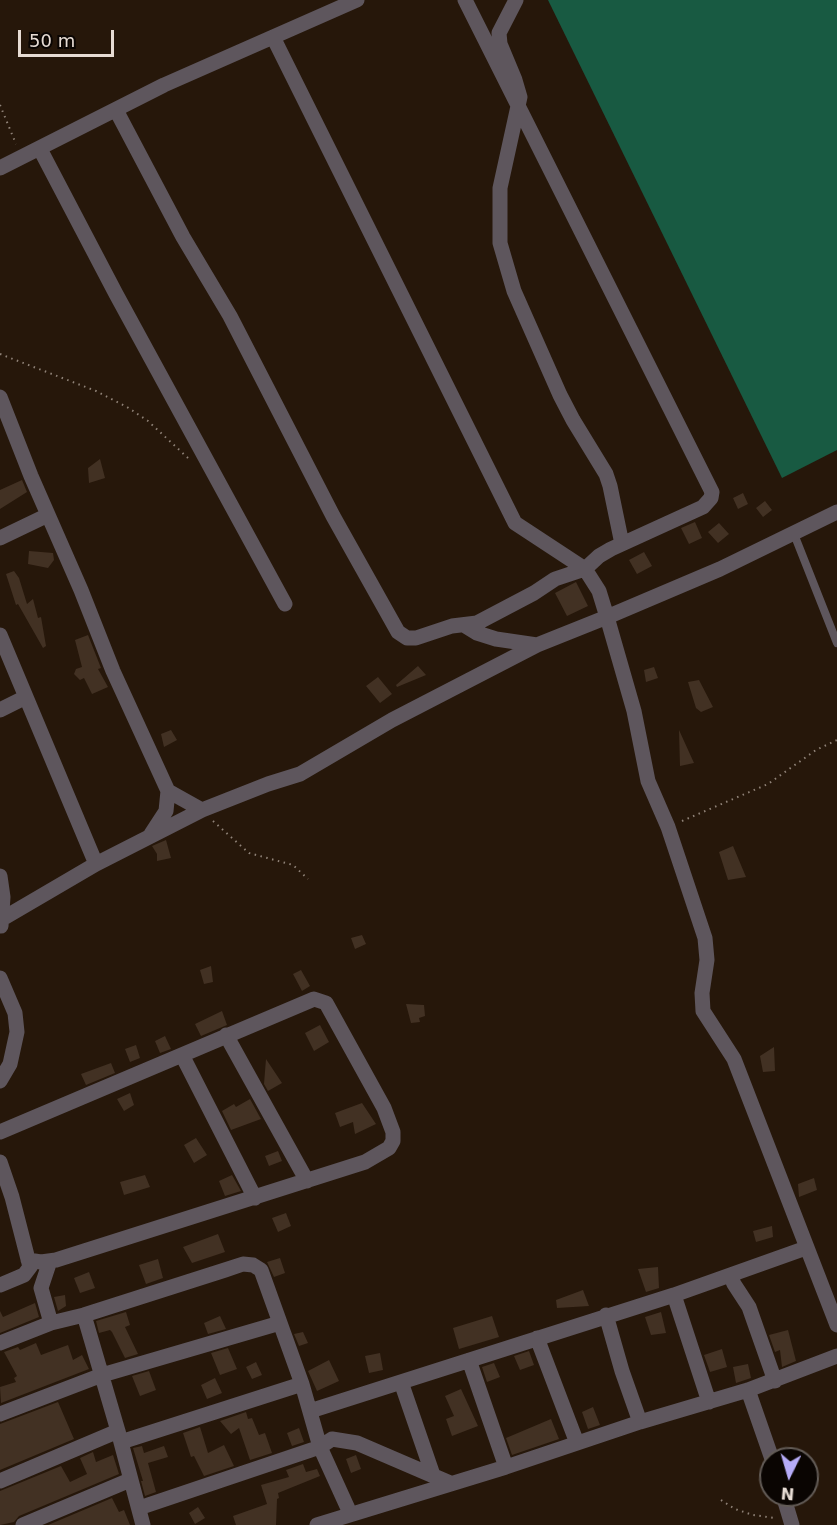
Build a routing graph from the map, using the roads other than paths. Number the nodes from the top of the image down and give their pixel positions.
1 (357, 0) edge
2 (465, 0) edge
3 (516, 0) edge
4 (273, 37) junction
5 (519, 108) junction
6 (116, 110) junction
7 (39, 149) junction
8 (0, 168) edge
9 (0, 397) edge
10 (837, 512) edge
11 (48, 514) junction
12 (794, 534) junction
13 (0, 538) edge
14 (622, 544) junction
15 (585, 569) junction
16 (285, 604) dead end
17 (607, 617) junction
18 (464, 626) junction
19 (0, 635) edge
20 (837, 643) edge
21 (537, 645) junction
22 (26, 697) junction
23 (0, 710) edge
24 (168, 791) junction
25 (202, 810) junction
26 (148, 838) junction
27 (96, 864) junction
28 (0, 876) edge
29 (1, 924) edge
30 (0, 978) edge
31 (226, 1035) junction
32 (182, 1055) junction
33 (0, 1081) edge
34 (0, 1132) edge
35 (0, 1162) edge
36 (307, 1180) junction
37 (255, 1198) junction
38 (6, 1200) edge
39 (806, 1248) junction
40 (28, 1260) junction
41 (50, 1261) junction
42 (730, 1275) junction
43 (0, 1285) edge
44 (674, 1295) junction
45 (84, 1315) junction
46 (606, 1316) junction
47 (51, 1323) junction
48 (280, 1323) junction
49 (837, 1325) edge
50 (537, 1338) junction
51 (0, 1343) edge
52 (837, 1356) edge
53 (469, 1360) junction
54 (102, 1375) junction
55 (775, 1381) junction
56 (401, 1382) junction
57 (302, 1384) junction
58 (748, 1390) junction
59 (709, 1402) junction
60 (310, 1411) junction
61 (0, 1414) edge
62 (640, 1422) junction
63 (120, 1436) junction
64 (577, 1443) junction
65 (320, 1447) junction
66 (768, 1447) edge
67 (506, 1467) junction
68 (433, 1475) junction
69 (130, 1480) junction
70 (0, 1481) edge
71 (450, 1483) junction
72 (139, 1508) junction
73 (350, 1513) junction
74 (23, 1525) edge
75 (143, 1525) edge
76 (317, 1525) edge

1 - 4 street
2 - 5 street
3 - 5 street
4 - 6 street
4 - 15 street
5 - 14 street
5 - 14 street
6 - 7 street
6 - 18 street
7 - 8 street
7 - 16 street
9 - 11 street
10 - 12 street
11 - 13 street
11 - 24 street
12 - 17 street
12 - 20 lane
14 - 15 street
15 - 17 street
15 - 18 street
17 - 21 street
17 - 39 street
18 - 21 street
19 - 22 street
21 - 25 street
22 - 23 street
22 - 27 street
24 - 25 street
24 - 26 street
25 - 26 street
26 - 27 street
27 - 29 street
28 - 29 street
30 - 33 street
31 - 32 street
31 - 36 street
31 - 36 street
32 - 34 street
32 - 37 street
35 - 38 street
36 - 37 street
37 - 41 street
38 - 40 street
39 - 42 street
39 - 49 street
40 - 41 street
40 - 43 street
41 - 47 street
42 - 44 street
42 - 55 street
44 - 46 street
44 - 59 street
45 - 47 street
45 - 48 street
45 - 54 street
46 - 50 street
46 - 62 street
47 - 51 street
48 - 54 street
48 - 57 street
50 - 53 street
50 - 64 street
52 - 55 street
53 - 56 street
53 - 67 street
54 - 61 street
54 - 63 street
55 - 58 street
56 - 60 street
56 - 68 street
57 - 60 street
57 - 63 street
58 - 59 street
58 - 66 street
59 - 62 street
60 - 65 street
62 - 64 street
63 - 69 street
63 - 70 street
64 - 67 street
65 - 68 street
65 - 72 street
65 - 73 street
67 - 71 street
68 - 71 street
69 - 72 street
69 - 74 street
71 - 73 street
72 - 75 street
73 - 76 street

